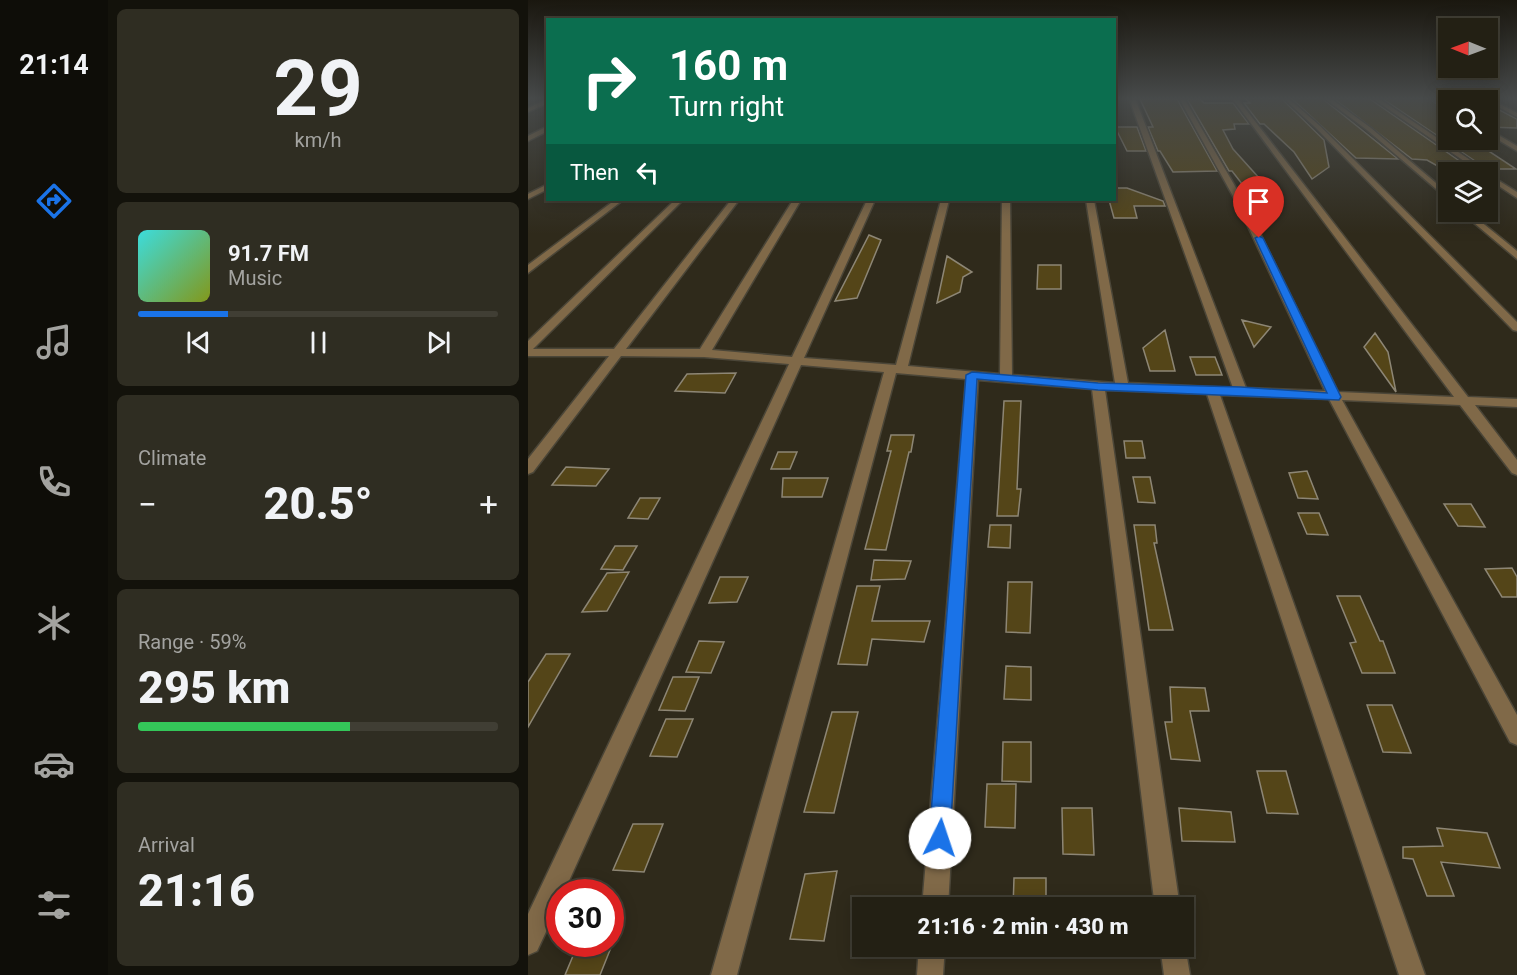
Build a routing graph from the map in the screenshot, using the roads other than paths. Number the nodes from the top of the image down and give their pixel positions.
1 (1149, 144) edge
2 (1209, 144) edge
3 (1269, 144) edge
4 (1334, 144) edge
5 (1386, 144) edge
6 (1442, 144) edge
7 (1469, 162) edge
8 (1498, 183) edge
9 (546, 187) edge
10 (1438, 189) edge
11 (1517, 196) edge
12 (528, 197) edge
13 (618, 201) edge
14 (678, 201) edge
15 (734, 201) edge
16 (796, 201) edge
17 (871, 201) edge
18 (945, 201) edge
19 (1006, 201) edge
20 (1090, 201) edge
21 (1477, 222) edge
22 (1517, 256) edge
23 (528, 270) edge
24 (1517, 328) edge
25 (528, 347) edge
26 (528, 352) edge
27 (620, 352) junction
28 (704, 353) junction
29 (799, 360) junction
30 (896, 368) junction
31 (972, 375) junction
32 (1006, 380) junction
33 (1098, 386) junction
34 (1122, 387) junction
35 (1212, 391) junction
36 (1241, 391) junction
37 (1335, 397) junction
38 (1464, 401) junction
39 (1517, 403) edge
40 (528, 469) edge
41 (1517, 470) edge
42 (1517, 735) edge
43 (936, 897) edge
44 (1167, 897) edge
45 (528, 942) edge
46 (931, 957) edge
47 (1175, 957) edge
48 (724, 975) edge
49 (930, 975) edge
50 (1177, 975) edge
51 (1412, 975) edge

1 - 36 street
2 - 37 street
3 - 38 street
4 - 24 street
5 - 10 street
6 - 7 street
8 - 11 street
9 - 12 street
13 - 23 street
14 - 25 street
15 - 27 street
16 - 28 street
17 - 29 street
18 - 30 street
19 - 32 street
20 - 34 street
21 - 22 street
26 - 27 street
27 - 28 street
27 - 40 street
28 - 29 street
29 - 30 street
29 - 45 street
30 - 31 street
30 - 48 street
31 - 32 street
31 - 43 street
32 - 33 street
33 - 34 street
33 - 44 street
34 - 35 street
35 - 36 street
35 - 51 street
36 - 37 street
37 - 38 street
37 - 42 street
38 - 39 street
38 - 41 street
46 - 49 street
47 - 50 street

